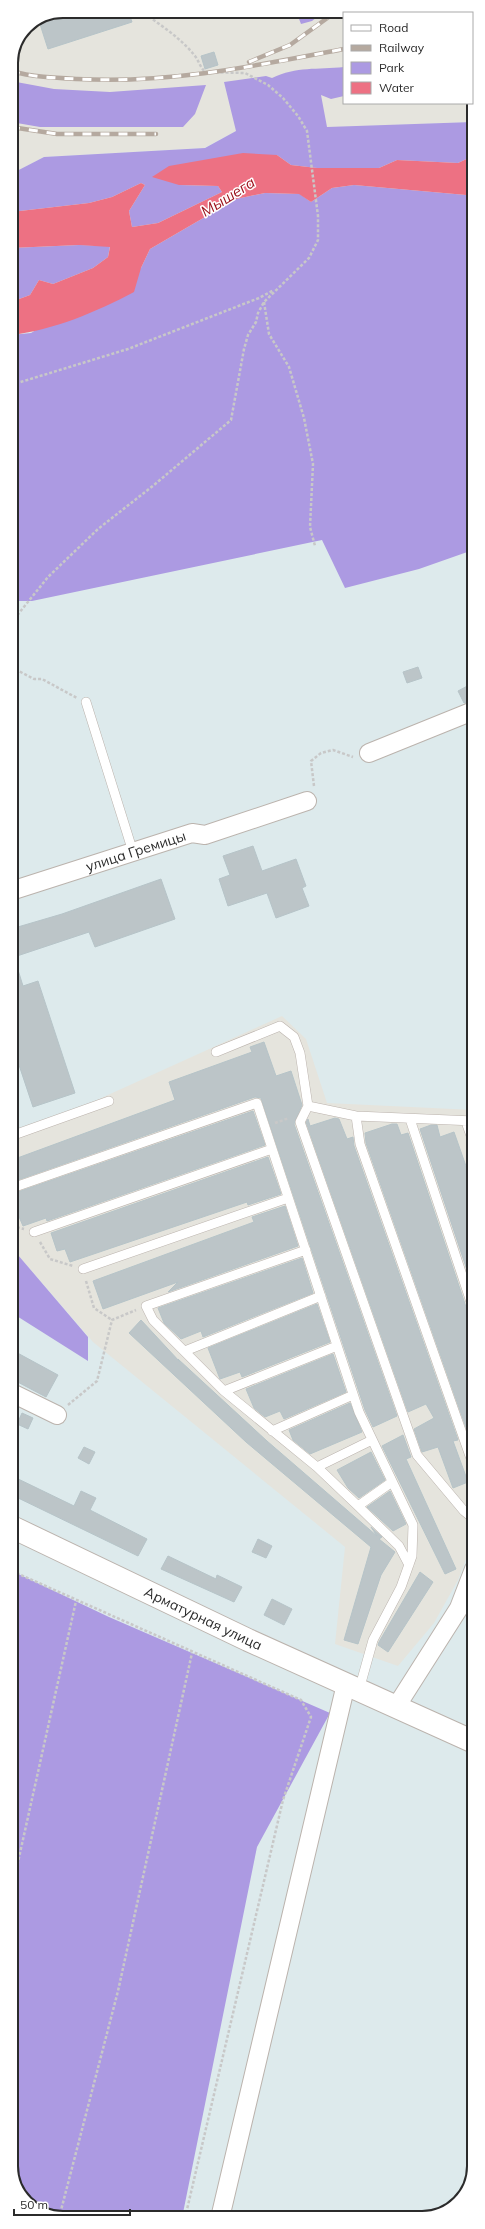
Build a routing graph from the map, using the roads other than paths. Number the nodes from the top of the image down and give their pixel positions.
1 (86, 702) road end
2 (467, 713) edge
3 (369, 753) road end
4 (307, 801) road end
5 (133, 852) junction
6 (18, 889) edge
7 (216, 1052) dead end
8 (109, 1101) dead end
9 (306, 1109) junction
10 (356, 1116) junction
11 (410, 1119) junction
12 (467, 1121) edge
13 (18, 1134) edge
14 (272, 1150) junction
15 (18, 1186) edge
16 (288, 1198) junction
17 (34, 1232) road end
18 (306, 1250) junction
19 (83, 1269) road end
20 (467, 1290) edge
21 (321, 1296) junction
22 (337, 1346) junction
23 (185, 1351) junction
24 (224, 1391) junction
25 (353, 1395) junction
26 (18, 1396) edge
27 (57, 1415) road end
28 (272, 1431) junction
29 (372, 1440) junction
30 (467, 1445) edge
31 (317, 1467) junction
32 (392, 1482) junction
33 (358, 1506) junction
34 (467, 1513) edge
35 (18, 1529) edge
36 (409, 1565) junction
37 (467, 1587) edge
38 (352, 1687) junction
39 (396, 1706) junction
40 (467, 1739) edge
41 (222, 2211) edge

1 - 5 lane
2 - 3 street
4 - 5 street, улица Гремицы
5 - 6 street, улица Гремицы
7 - 9 lane
8 - 13 lane
9 - 10 lane
9 - 34 lane
10 - 11 lane
10 - 30 lane
11 - 12 lane
11 - 20 lane
14 - 15 lane
14 - 16 lane
14 - 17 lane
16 - 18 lane
16 - 19 lane
18 - 21 lane
18 - 23 lane
21 - 22 lane
21 - 23 lane
22 - 24 lane
22 - 25 lane
23 - 24 lane
24 - 28 lane
25 - 28 lane
25 - 29 lane
26 - 27 street
28 - 31 lane
29 - 31 lane
29 - 32 lane
31 - 33 lane
32 - 33 lane
32 - 36 lane
33 - 36 lane
35 - 38 street, Арматурная улица
36 - 38 lane
37 - 39 street
38 - 39 street, Арматурная улица
38 - 41 street
39 - 40 street, Арматурная улица

